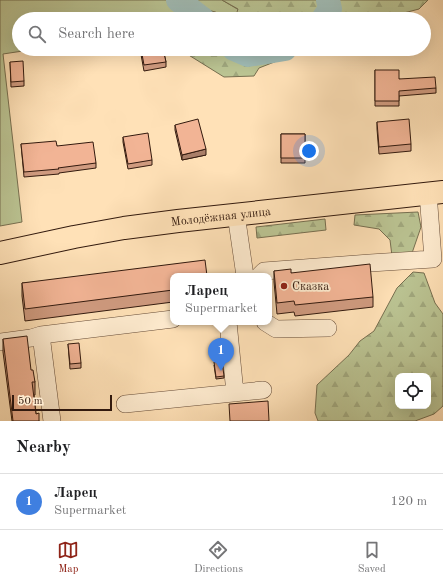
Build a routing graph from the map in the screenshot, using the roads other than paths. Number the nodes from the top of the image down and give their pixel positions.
1 (436, 192) edge
2 (236, 214) junction
3 (0, 253) edge
4 (245, 273) edge
5 (263, 273) edge
6 (170, 318) edge
7 (228, 325) edge
8 (270, 325) edge
9 (328, 328) dead end
10 (41, 335) junction
11 (0, 342) edge
12 (263, 390) dead end
13 (235, 392) junction
14 (125, 404) dead end
15 (52, 421) edge

1 - 2 main road, Молодёжная улица
1 - 5 lane
2 - 3 main road, Молодёжная улица
2 - 4 lane
6 - 10 lane
7 - 13 lane
8 - 9 lane
10 - 11 lane
10 - 15 lane
12 - 13 lane
13 - 14 lane

